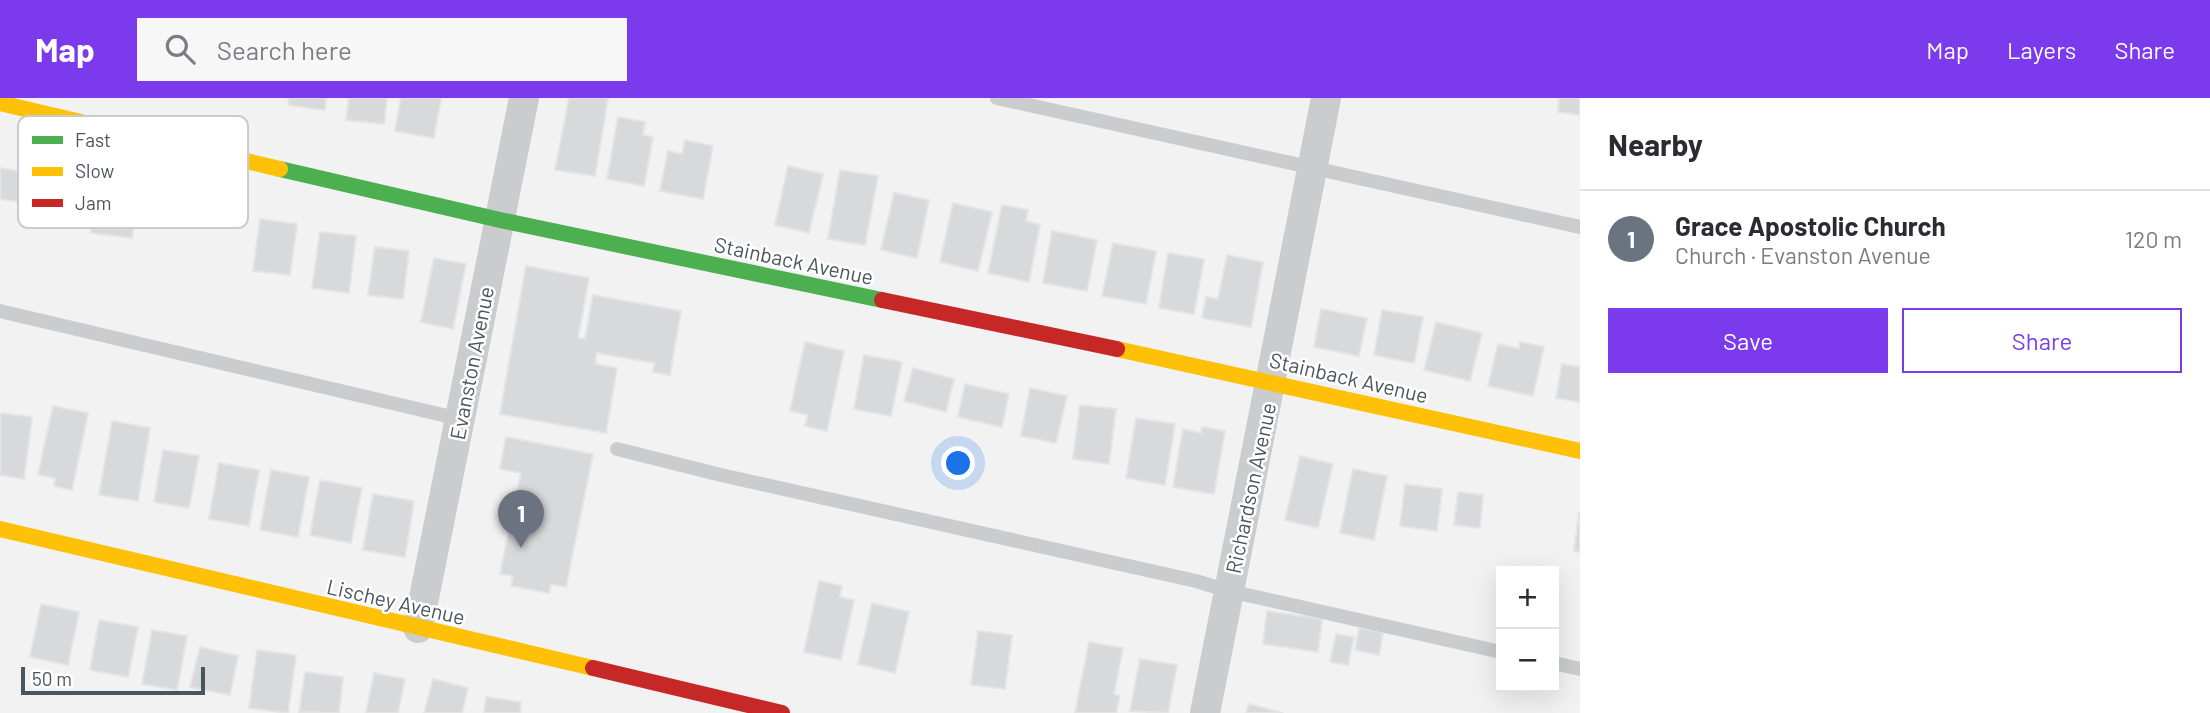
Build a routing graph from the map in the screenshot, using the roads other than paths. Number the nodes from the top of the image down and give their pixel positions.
1 (524, 98) edge
2 (997, 98) edge
3 (1326, 98) edge
4 (0, 103) edge
5 (56, 116) edge
6 (248, 161) edge
7 (1312, 168) junction
8 (500, 220) junction
9 (1580, 227) edge
10 (0, 311) edge
11 (1272, 382) junction
12 (460, 419) junction
13 (617, 449) dead end
14 (1580, 451) edge
15 (0, 529) edge
16 (1229, 591) junction
17 (418, 628) junction
18 (1496, 651) edge
19 (1559, 664) edge
20 (1580, 669) edge
21 (770, 712) edge
22 (1205, 713) edge

1 - 8 street, Evanston Avenue
2 - 7 lane
3 - 7 street, Richardson Avenue
4 - 5 street, Stainback Avenue
6 - 8 street, Stainback Avenue
7 - 9 lane
7 - 11 street, Richardson Avenue
8 - 11 street, Stainback Avenue
8 - 12 street, Evanston Avenue
10 - 12 lane
11 - 14 street, Stainback Avenue
11 - 16 street, Richardson Avenue
12 - 17 street, Evanston Avenue
13 - 16 lane
15 - 17 street, Lischey Avenue
16 - 18 lane
16 - 22 street, Richardson Avenue
17 - 21 street, Lischey Avenue
19 - 20 lane

